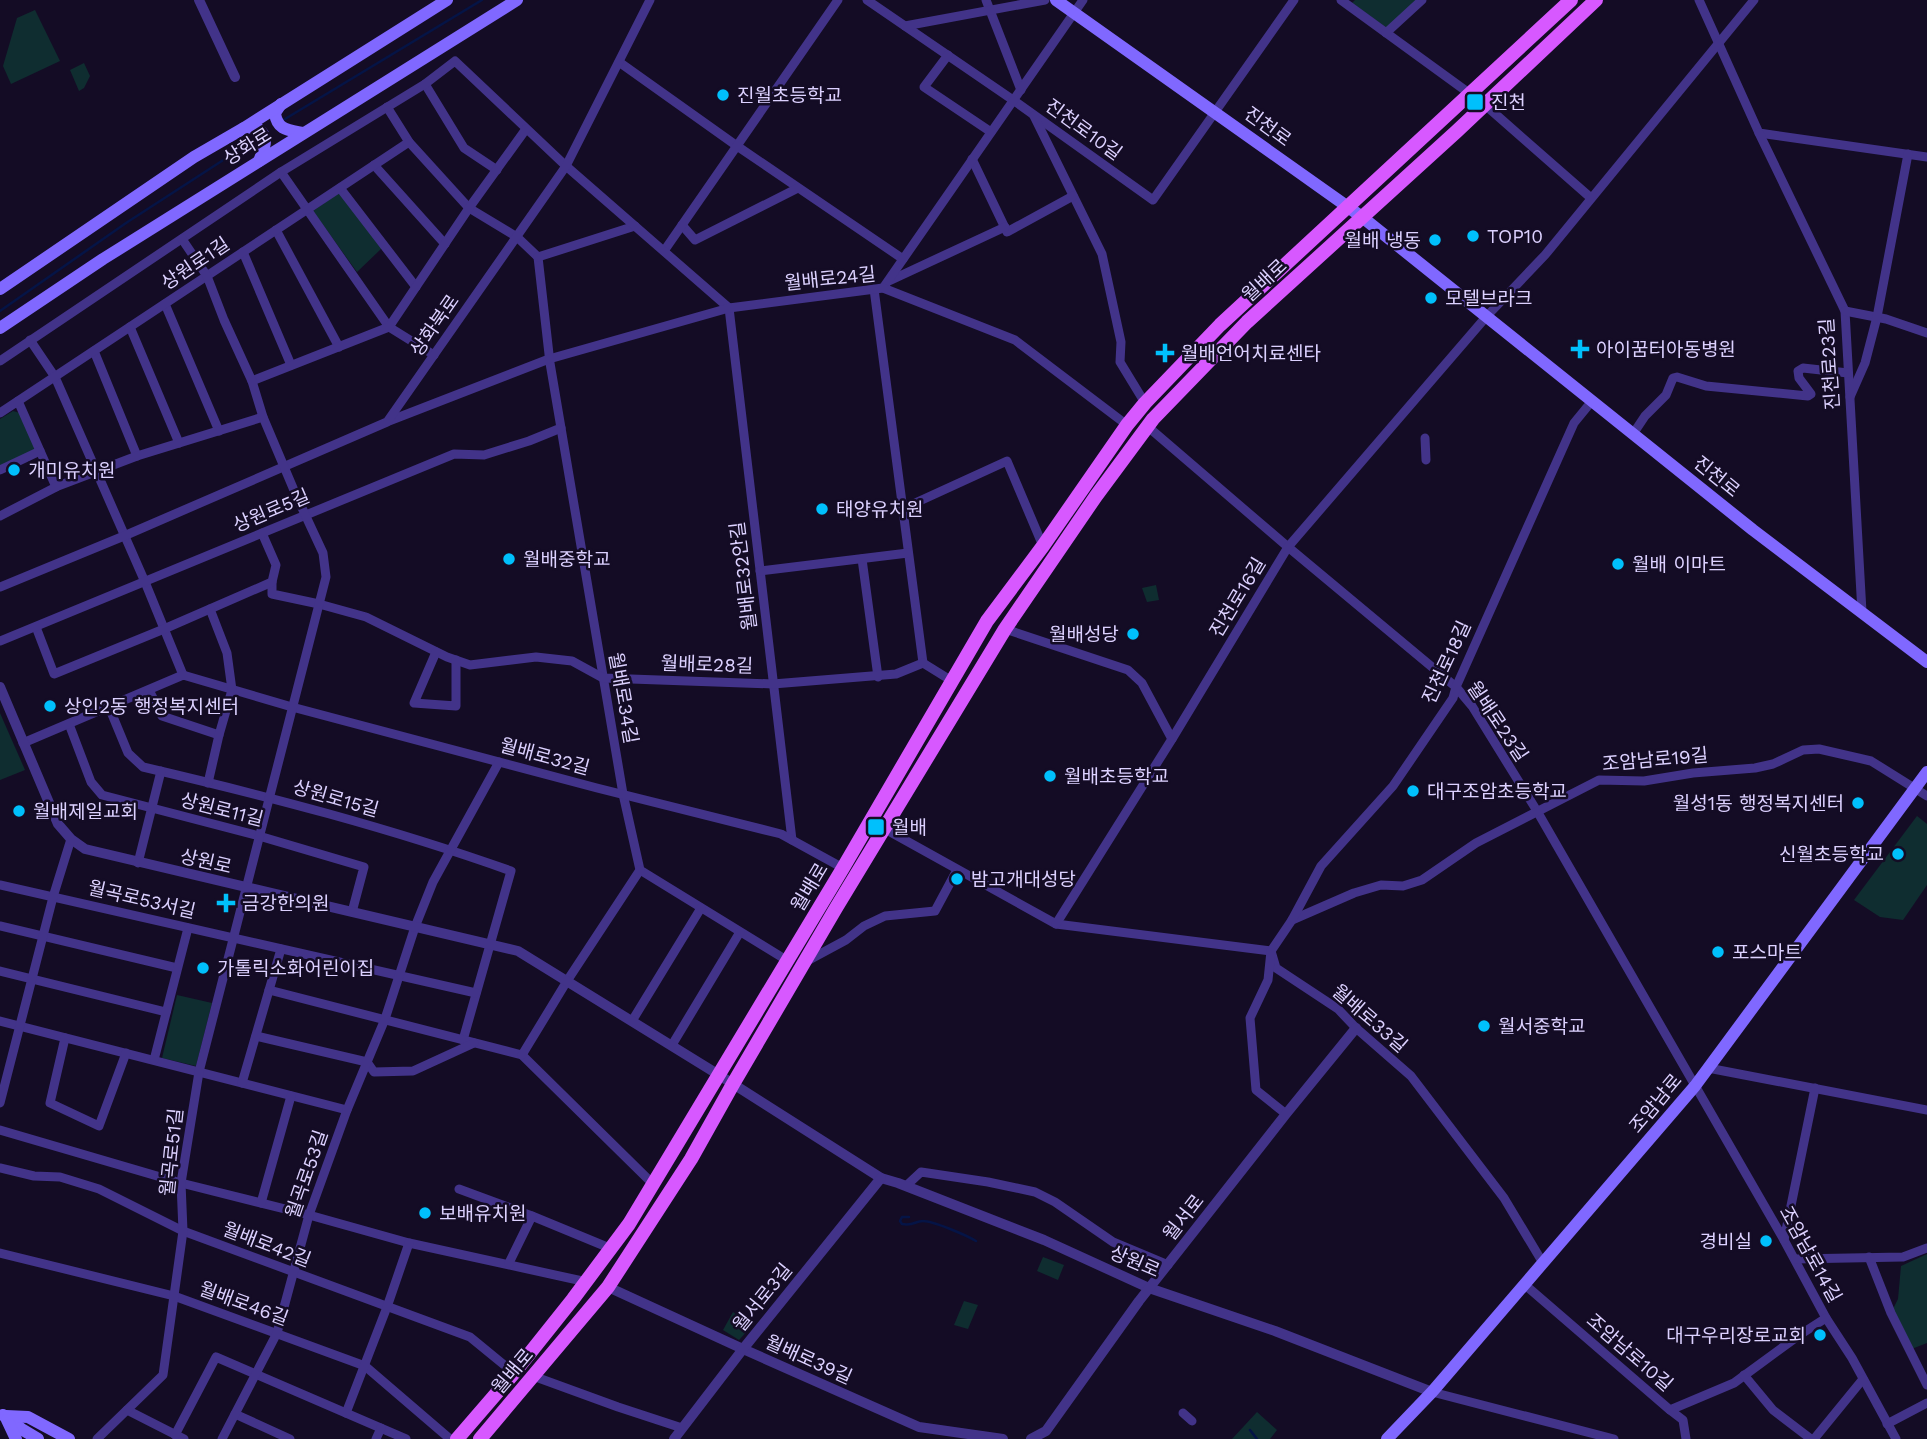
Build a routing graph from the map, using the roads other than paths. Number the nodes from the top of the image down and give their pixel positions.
1 (200, 0) edge
2 (447, 0) edge
3 (517, 0) edge
4 (650, 0) edge
5 (838, 0) edge
6 (867, 0) edge
7 (1045, 0) edge
8 (1056, 0) edge
9 (1083, 0) edge
10 (1294, 0) edge
11 (1340, 0) edge
12 (1422, 0) edge
13 (1570, 0) edge
14 (1596, 0) edge
15 (1699, 0) edge
16 (1754, 0) edge
17 (988, 5) edge
18 (1074, 12) junction
19 (905, 26) junction
20 (1386, 33) junction
21 (1719, 44) junction
22 (948, 55) junction
23 (619, 62) junction
24 (235, 77) dead end
25 (425, 84) junction
26 (1021, 90) junction
27 (1469, 93) junction
28 (1013, 100) junction
29 (282, 104) junction
30 (1484, 104) junction
31 (387, 107) junction
32 (1215, 112) junction
33 (1033, 114) junction
34 (244, 128) junction
35 (526, 129) junction
36 (303, 132) junction
37 (991, 132) junction
38 (1759, 133) junction
39 (410, 142) junction
40 (737, 146) junction
41 (1908, 154) junction
42 (1927, 157) edge
43 (972, 159) junction
44 (259, 161) junction
45 (374, 165) junction
46 (566, 166) junction
47 (497, 170) junction
48 (281, 172) junction
49 (798, 187) junction
50 (340, 188) junction
51 (1073, 196) junction
52 (1591, 198) junction
53 (1349, 207) junction
54 (469, 208) junction
55 (307, 209) junction
56 (1362, 217) junction
57 (682, 225) junction
58 (635, 226) junction
59 (1006, 229) junction
60 (276, 230) junction
61 (517, 237) junction
62 (182, 239) junction
63 (445, 244) junction
64 (664, 251) junction
65 (243, 252) junction
66 (538, 257) junction
67 (903, 258) junction
68 (207, 276) junction
69 (881, 286) junction
70 (416, 287) junction
71 (0, 289) edge
72 (165, 304) junction
73 (729, 308) junction
74 (1845, 312) junction
75 (1486, 317) junction
76 (1877, 317) junction
77 (130, 327) junction
78 (389, 327) junction
79 (0, 328) edge
80 (1927, 333) edge
81 (30, 340) junction
82 (339, 346) junction
83 (94, 351) junction
84 (434, 355) junction
85 (549, 359) junction
86 (0, 360) edge
87 (291, 365) junction
88 (1848, 373) junction
89 (55, 377) junction
90 (252, 381) junction
91 (1850, 398) junction
92 (18, 401) junction
93 (1592, 401) junction
94 (1145, 403) junction
95 (0, 413) edge
96 (263, 417) junction
97 (387, 422) junction
98 (1127, 425) junction
99 (1147, 426) junction
100 (561, 428) junction
101 (219, 431) junction
102 (1633, 434) junction
103 (1425, 438) dead end
104 (179, 443) junction
105 (40, 451) junction
106 (137, 456) junction
107 (1426, 460) dead end
108 (285, 466) junction
109 (0, 470) edge
110 (97, 471) junction
111 (56, 487) junction
112 (902, 509) junction
113 (305, 514) junction
114 (0, 516) edge
115 (262, 533) junction
116 (124, 536) junction
117 (1043, 546) junction
118 (1288, 547) junction
119 (908, 554) junction
120 (862, 559) junction
121 (760, 571) junction
122 (145, 582) junction
123 (272, 582) junction
124 (0, 587) edge
125 (319, 604) junction
126 (210, 609) junction
127 (1862, 612) junction
128 (36, 626) junction
129 (164, 629) junction
130 (1005, 629) junction
131 (0, 641) edge
132 (436, 652) junction
133 (456, 660) junction
134 (1927, 662) edge
135 (923, 663) junction
136 (183, 675) junction
137 (878, 677) junction
138 (603, 678) junction
139 (952, 681) junction
140 (773, 684) junction
141 (1456, 687) junction
142 (149, 690) junction
143 (232, 690) junction
144 (1, 694) edge
145 (110, 707) junction
146 (292, 707) junction
147 (69, 724) junction
148 (219, 735) junction
149 (1172, 739) junction
150 (23, 743) junction
151 (499, 762) junction
152 (161, 771) junction
153 (1927, 772) edge
154 (208, 782) junction
155 (1915, 788) junction
156 (623, 794) junction
157 (1927, 796) edge
158 (269, 797) junction
159 (151, 809) junction
160 (1537, 811) junction
161 (885, 829) junction
162 (259, 835) junction
163 (71, 839) junction
164 (792, 840) junction
165 (451, 850) junction
166 (138, 863) junction
167 (843, 868) junction
168 (640, 870) junction
169 (957, 870) junction
170 (0, 885) edge
171 (246, 888) junction
172 (53, 897) junction
173 (701, 908) junction
174 (352, 912) junction
175 (1292, 920) junction
176 (1056, 924) junction
177 (0, 926) edge
178 (415, 927) junction
179 (188, 928) junction
180 (740, 932) junction
181 (43, 936) junction
182 (233, 938) junction
183 (490, 944) junction
184 (281, 949) junction
185 (1271, 951) junction
186 (788, 961) junction
187 (805, 962) junction
188 (177, 968) junction
189 (0, 971) edge
190 (399, 975) junction
191 (32, 979) junction
192 (567, 981) junction
193 (269, 990) junction
194 (476, 993) junction
195 (166, 1012) junction
196 (385, 1019) junction
197 (0, 1021) edge
198 (632, 1021) junction
199 (20, 1026) junction
200 (1356, 1028) junction
201 (256, 1036) junction
202 (65, 1038) junction
203 (463, 1040) junction
204 (474, 1043) junction
205 (672, 1045) junction
206 (126, 1053) junction
207 (522, 1055) junction
208 (154, 1060) junction
209 (367, 1062) junction
210 (1708, 1068) junction
211 (199, 1072) junction
212 (719, 1075) junction
213 (3, 1078) edge
214 (242, 1083) junction
215 (733, 1084) junction
216 (1695, 1086) junction
217 (1815, 1088) junction
218 (291, 1096) junction
219 (0, 1103) edge
220 (347, 1110) junction
221 (1927, 1110) edge
222 (1286, 1114) junction
223 (0, 1130) edge
224 (0, 1168) edge
225 (880, 1178) junction
226 (181, 1183) junction
227 (653, 1184) junction
228 (906, 1186) junction
229 (459, 1189) dead end
230 (261, 1203) junction
231 (309, 1215) junction
232 (532, 1216) junction
233 (183, 1231) junction
234 (1784, 1240) junction
235 (409, 1243) junction
236 (1927, 1248) edge
237 (612, 1249) junction
238 (0, 1253) edge
239 (1869, 1257) junction
240 (1795, 1259) junction
241 (1543, 1263) junction
242 (509, 1264) junction
243 (1168, 1265) junction
244 (293, 1272) junction
245 (587, 1282) junction
246 (1524, 1284) junction
247 (608, 1287) junction
248 (1149, 1287) junction
249 (174, 1296) junction
250 (387, 1307) junction
251 (1826, 1318) junction
252 (277, 1334) junction
253 (743, 1349) junction
254 (365, 1366) junction
255 (256, 1373) junction
256 (514, 1373) junction
257 (1744, 1375) junction
258 (533, 1376) junction
259 (1863, 1379) junction
260 (1927, 1385) edge
261 (1432, 1392) junction
262 (1927, 1403) edge
263 (127, 1410) junction
264 (1670, 1410) junction
265 (346, 1413) junction
266 (1182, 1413) dead end
267 (3, 1414) edge
268 (235, 1414) junction
269 (1192, 1422) dead end
270 (1887, 1424) junction
271 (381, 1428) junction
272 (682, 1428) junction
273 (1593, 1436) edge
274 (179, 1437) edge
275 (16, 1439) edge
276 (38, 1439) edge
277 (55, 1439) edge
278 (69, 1439) edge
279 (97, 1439) edge
280 (222, 1439) edge
281 (290, 1439) edge
282 (376, 1439) edge
283 (406, 1439) edge
284 (450, 1439) edge
285 (457, 1439) edge
286 (480, 1439) edge
287 (674, 1439) edge
288 (1003, 1439) edge
289 (1031, 1439) edge
290 (1387, 1439) edge
291 (1614, 1439) edge
292 (1686, 1439) edge
293 (1813, 1439) edge
294 (1896, 1439) edge

1 - 24 street
2 - 29 main road, 상화로
3 - 36 main road, 상화로
4 - 23 street, 상화북로
5 - 40 street
6 - 19 street, 진천로10길
7 - 17 street
8 - 18 main road, 진천로
9 - 18 street
10 - 32 street
11 - 20 street
12 - 20 street
13 - 27 main road, 월배로
14 - 30 main road, 월배로
15 - 21 street, 진천로23길
16 - 21 street
17 - 19 street
17 - 26 street
18 - 26 street
18 - 32 main road, 진천로
19 - 22 street, 진천로10길
20 - 27 street
21 - 38 street, 진천로23길
21 - 52 street
22 - 28 street, 진천로10길
22 - 37 street
23 - 40 street
23 - 46 street, 상화북로
25 - 31 street
25 - 35 street
25 - 47 street
26 - 28 street
27 - 30 street
27 - 53 main road, 월배로
28 - 33 street, 진천로10길
28 - 37 street
29 - 34 main road, 상화로
29 - 36 main road
30 - 52 street
30 - 56 main road, 월배로
31 - 39 street
31 - 48 street
32 - 33 street, 진천로10길
32 - 53 main road, 진천로
33 - 51 street
34 - 44 main road
34 - 71 main road, 상화로
35 - 46 street
35 - 47 street
36 - 44 main road, 상화로
37 - 43 street
38 - 41 street
38 - 74 street, 진천로23길
39 - 45 street, 상원로1길
39 - 54 street
40 - 49 street
40 - 57 street
41 - 42 street
41 - 76 street
43 - 59 street
43 - 67 street
44 - 79 main road, 상화로
45 - 50 street, 상원로1길
45 - 63 street
46 - 58 street
46 - 61 street, 상화북로
47 - 54 street
48 - 55 street
48 - 62 street
49 - 57 street
49 - 67 street
50 - 55 street, 상원로1길
50 - 70 street
51 - 59 street
51 - 94 street
52 - 75 street
53 - 56 main road, 진천로
53 - 94 main road, 월배로
54 - 61 street
54 - 63 street
55 - 60 street, 상원로1길
55 - 78 street
56 - 75 main road, 진천로
56 - 99 main road, 월배로
57 - 64 street
58 - 64 street
58 - 66 street
59 - 69 street
60 - 65 street, 상원로1길
60 - 82 street
61 - 66 street
61 - 84 street, 상화북로
62 - 68 street, 월곡로51길
62 - 81 street
63 - 70 street
64 - 73 street
65 - 68 street, 상원로1길
65 - 87 street
66 - 85 street
67 - 69 street
68 - 72 street, 상원로1길
68 - 90 street, 월곡로51길
69 - 73 street, 월배로24길
69 - 98 street, 월배로24길
69 - 112 street
70 - 78 street
72 - 77 street, 상원로1길
72 - 101 street
73 - 85 street, 월배로24길
73 - 121 street, 월배로32안길
74 - 76 street
74 - 88 street, 진천로23길
75 - 93 main road, 진천로
75 - 118 street, 진천로16길
76 - 80 street
76 - 91 street
77 - 83 street, 상원로1길
77 - 104 street
78 - 82 street
78 - 84 street
81 - 86 street
81 - 89 street
82 - 87 street
83 - 89 street, 상원로1길
83 - 106 street
84 - 97 street, 상화북로
85 - 97 street, 월배로24길
85 - 100 street, 월배로34길
87 - 90 street
88 - 91 street, 진천로23길
88 - 102 street
89 - 92 street, 상원로1길
89 - 110 street
90 - 96 street, 월곡로51길
91 - 127 street, 진천로23길
92 - 95 street, 상원로1길
92 - 105 street
93 - 102 main road, 진천로
93 - 141 street, 진천로18길
94 - 98 main road, 월배로
96 - 101 street
96 - 108 street, 월곡로51길
97 - 108 street
98 - 117 main road, 월배로
99 - 118 street, 월배로23길
99 - 130 main road, 월배로
100 - 113 street, 상원로5길
100 - 138 street, 월배로34길
101 - 104 street
102 - 127 main road, 진천로
103 - 107 street
104 - 106 street
105 - 109 street
105 - 111 street
106 - 110 street
108 - 113 street, 월곡로51길
108 - 116 street
110 - 111 street
110 - 116 street
111 - 114 street
112 - 117 street
112 - 119 street
113 - 115 street, 상원로5길
113 - 125 street, 월곡로51길
115 - 122 street, 상원로5길
115 - 123 street
116 - 122 street
116 - 124 street
117 - 139 main road, 월배로
118 - 141 street, 월배로23길
118 - 149 street, 진천로16길
119 - 120 street
119 - 135 street
120 - 121 street
120 - 137 street
121 - 140 street, 월배로32안길
122 - 128 street, 상원로5길
122 - 129 street
123 - 125 street, 월배로28길
123 - 126 street
125 - 132 street, 월배로28길
125 - 146 street, 월곡로51길
126 - 129 street
126 - 143 street
127 - 134 main road, 진천로
128 - 129 street
128 - 131 street, 상원로5길
129 - 136 street
130 - 149 street
130 - 161 main road, 월배로
132 - 133 street, 월배로28길
132 - 133 street
133 - 138 street, 월배로28길
135 - 137 street, 월배로28길
135 - 139 street
136 - 142 street
136 - 143 street, 월배로32길
137 - 140 street, 월배로28길
138 - 140 street, 월배로28길
138 - 156 street, 월배로34길
139 - 167 main road, 월배로
140 - 164 street, 월배로32안길
141 - 160 street, 월배로23길
141 - 175 street, 진천로18길
142 - 145 street
142 - 148 street
143 - 146 street, 월배로32길
143 - 148 street
144 - 150 street
145 - 147 street
145 - 152 street, 상원로15길
146 - 151 street, 월배로32길
146 - 158 street, 월곡로51길
147 - 150 street
147 - 159 street, 상원로11길
148 - 154 street
149 - 176 street, 진천로16길
150 - 163 street
151 - 156 street, 월배로32길
151 - 165 street, 월곡로53길
152 - 154 street, 상원로15길
152 - 159 street
153 - 155 main road, 조암남로
154 - 158 street, 상원로15길
155 - 157 street, 조암남로19길
155 - 160 street, 조암남로19길
155 - 210 main road, 조암남로
156 - 164 street, 월배로32길
156 - 168 street, 월배로34길
158 - 162 street, 월곡로51길
158 - 165 street, 상원로15길
159 - 162 street, 상원로11길
159 - 166 street
160 - 175 street, 조암남로19길
160 - 216 street, 월배로23길
161 - 169 street
161 - 187 main road, 월배로
162 - 171 street, 월곡로51길
162 - 174 street, 상원로11길
163 - 166 street, 상원로
163 - 172 street
164 - 167 street, 월배로32길
165 - 178 street, 월곡로53길
165 - 183 street, 상원로15길
166 - 171 street, 상원로
167 - 186 main road, 월배로
168 - 173 street
168 - 192 street
169 - 176 street
169 - 187 street
170 - 172 street, 월곡로53서길
171 - 174 street, 상원로
171 - 182 street, 월곡로51길
172 - 179 street, 월곡로53서길
172 - 181 street
173 - 180 street
173 - 198 street
174 - 178 street, 상원로
175 - 185 street, 진천로18길
176 - 185 street
177 - 181 street
178 - 183 street, 상원로
178 - 190 street, 월곡로53길
179 - 182 street, 월곡로53서길
179 - 188 street
180 - 186 street
180 - 205 street
181 - 188 street
181 - 191 street
182 - 184 street, 월곡로53서길
182 - 211 street, 월곡로51길
183 - 192 street, 상원로
183 - 194 street
184 - 190 street, 월곡로53서길
184 - 193 street
185 - 200 street, 월배로33길
185 - 222 street
186 - 212 main road, 월배로
187 - 215 main road, 월배로
188 - 195 street
189 - 191 street
190 - 194 street
190 - 196 street, 월곡로53길
191 - 195 street
191 - 199 street
192 - 198 street, 상원로
192 - 207 street
193 - 196 street
193 - 201 street
194 - 203 street
195 - 208 street
196 - 203 street
196 - 209 street, 월곡로53길
197 - 199 street
198 - 205 street, 상원로
199 - 202 street
199 - 213 street
200 - 222 street, 월서로
200 - 241 street, 월배로33길
201 - 209 street
201 - 214 street
202 - 206 street
202 - 206 street
203 - 204 street
204 - 207 street
204 - 209 street
205 - 212 street, 상원로
206 - 208 street
207 - 227 street
208 - 211 street
209 - 220 street, 월곡로53길
210 - 216 main road, 조암남로
210 - 217 street
211 - 214 street
211 - 226 street, 월곡로51길
212 - 215 street, 상원로
212 - 227 main road, 월배로
213 - 219 street
214 - 218 street
215 - 225 street, 상원로
215 - 247 main road, 월배로
216 - 234 street, 조암남로14길
216 - 241 main road, 조암남로
217 - 221 street
217 - 234 street
218 - 220 street
218 - 230 street
220 - 231 street, 월곡로53길
222 - 243 street, 월서로
223 - 226 street
224 - 233 street, 월배로42길
225 - 228 street, 상원로
225 - 253 street, 월서로3길
226 - 230 street
226 - 233 street, 월곡로51길
227 - 237 main road, 월배로
228 - 243 street
228 - 248 street, 상원로
229 - 232 street
230 - 231 street
231 - 235 street
231 - 244 street, 월곡로53길
232 - 237 street
232 - 242 street
233 - 244 street, 월배로42길
233 - 249 street, 월곡로51길
234 - 240 street, 조암남로14길
235 - 242 street
235 - 250 street
236 - 239 street
237 - 245 main road, 월배로
238 - 249 street, 월배로46길
239 - 240 street
239 - 260 street
240 - 251 street, 조암남로14길
241 - 246 main road, 조암남로
242 - 245 street
243 - 248 street, 월서로
244 - 250 street, 월배로42길
244 - 252 street, 월곡로53길
245 - 256 main road, 월배로
246 - 261 main road, 조암남로
246 - 264 street, 조암남로10길
247 - 253 street, 월배로39길
247 - 258 main road, 월배로
248 - 261 street, 상원로
248 - 289 street, 월서로
249 - 252 street, 월배로46길
249 - 263 street, 월곡로51길
250 - 254 street
250 - 256 street, 월배로42길
251 - 257 street, 조암남로10길
251 - 259 street, 조암남로14길
252 - 254 street, 월배로46길
252 - 255 street, 월곡로53길
253 - 272 street, 월서로3길
253 - 288 street, 월배로39길
254 - 265 street
254 - 284 street, 월배로46길
255 - 265 street
255 - 268 street, 월곡로53길
255 - 274 street
256 - 285 main road, 월배로
257 - 264 street, 조암남로10길
257 - 293 street
258 - 272 street
258 - 286 main road, 월배로
259 - 270 street, 조암남로14길
259 - 293 street
261 - 273 street, 상원로
261 - 290 main road, 조암남로
262 - 270 street
263 - 274 street
263 - 279 street, 월곡로51길
264 - 292 street
265 - 271 street
266 - 269 street
267 - 275 main road
267 - 276 main road
267 - 277 main road
267 - 278 main road
268 - 280 street, 월곡로53길
268 - 281 street
270 - 294 street, 조암남로14길
271 - 282 street
271 - 283 street
272 - 287 street, 월서로3길
273 - 291 street, 상원로

